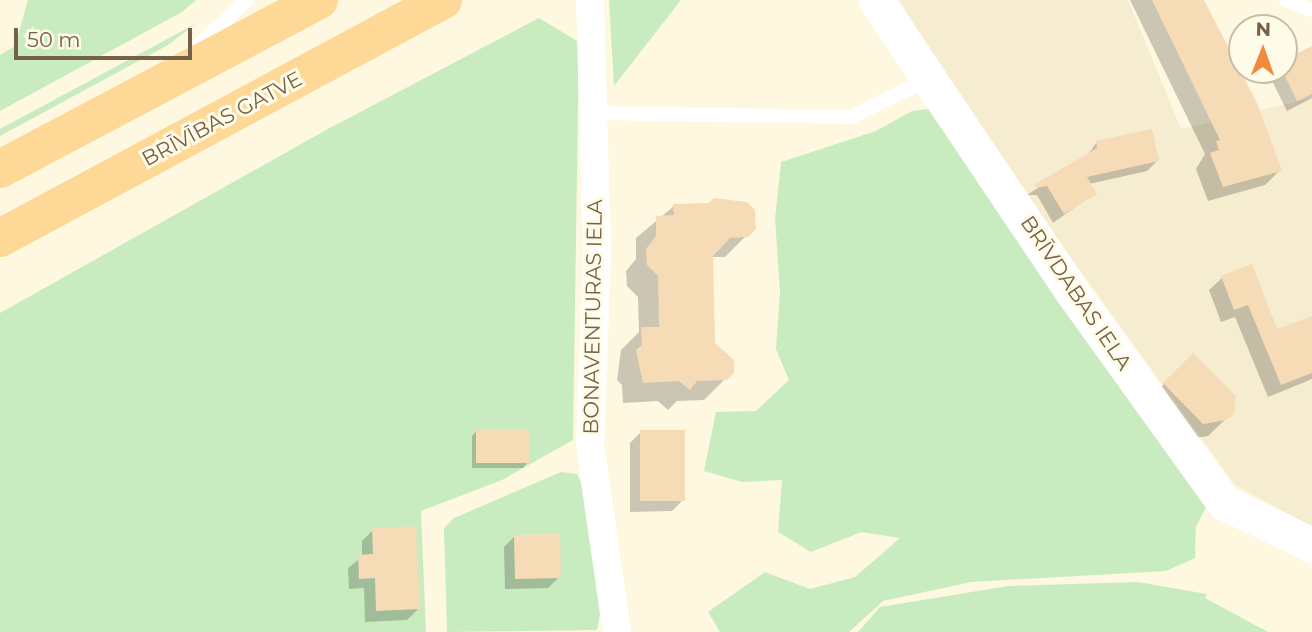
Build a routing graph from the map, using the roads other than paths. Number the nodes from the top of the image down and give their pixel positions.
1 (247, 0) edge
2 (319, 0) edge
3 (443, 0) edge
4 (590, 0) edge
5 (876, 0) edge
6 (1286, 0) edge
7 (1312, 10) edge
8 (930, 78) junction
9 (150, 90) junction
10 (595, 113) junction
11 (0, 169) edge
12 (0, 238) edge
13 (1312, 545) edge
14 (618, 632) edge

1 - 9 lane
2 - 9 highway
3 - 12 highway, BRĪVĪBAS GATVE
4 - 10 street, BONAVENTURAS IELA
5 - 8 street, BRĪVDABAS IELA
6 - 7 lane
8 - 10 lane
8 - 13 street, BRĪVDABAS IELA
9 - 11 highway
10 - 14 street, BONAVENTURAS IELA

